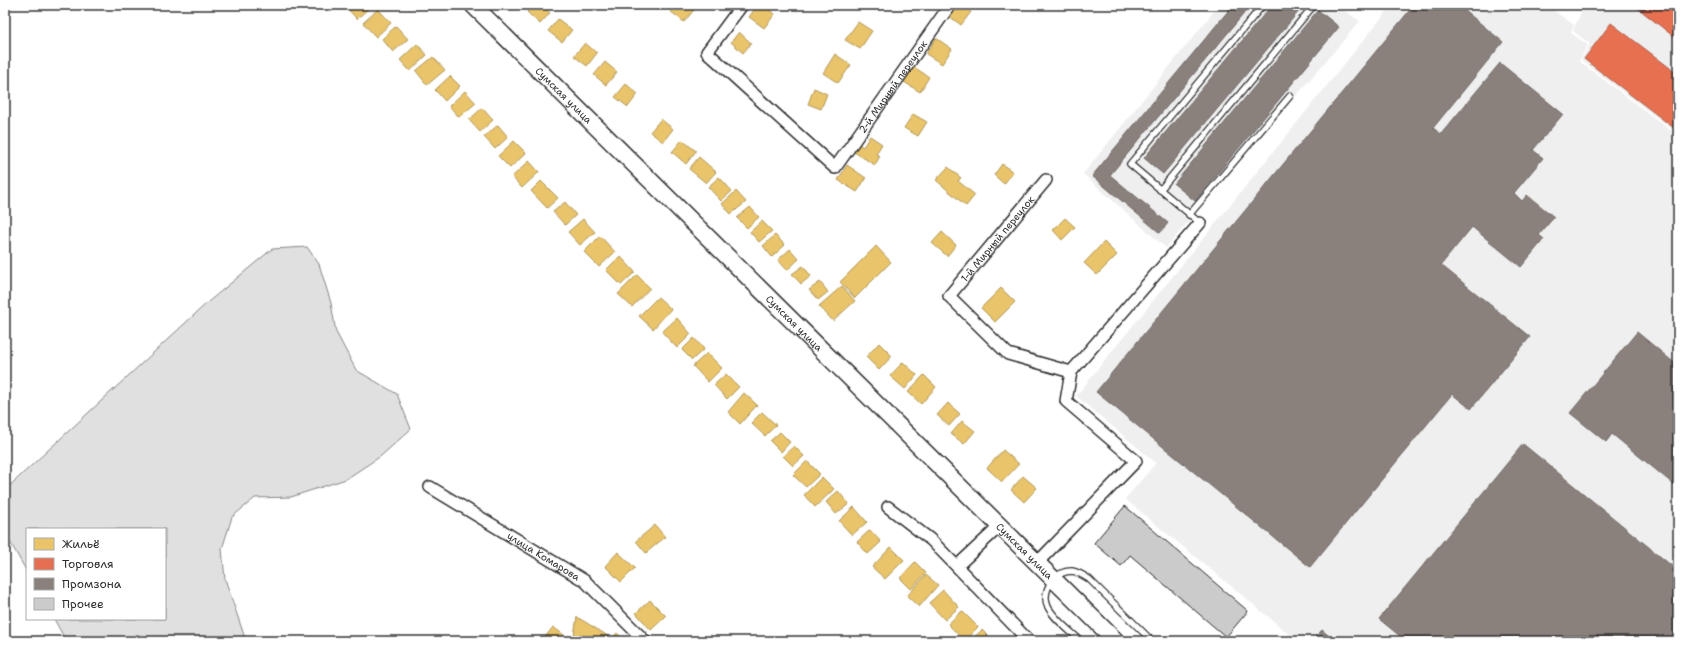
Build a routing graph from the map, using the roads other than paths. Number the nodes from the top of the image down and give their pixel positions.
1 (473, 5) edge
2 (742, 5) edge
3 (950, 5) edge
4 (1263, 5) edge
5 (1314, 5) edge
6 (1290, 96) dead end
7 (1046, 180) dead end
8 (1160, 190) junction
9 (1190, 214) junction
10 (1200, 223) joint
11 (1070, 372) junction
12 (430, 487) dead end
13 (888, 507) dead end
14 (1000, 526) junction
15 (1037, 563) junction
16 (957, 566) junction
17 (1053, 579) junction
18 (645, 641) edge
19 (1029, 641) edge
20 (1081, 641) edge
21 (1116, 641) edge
22 (1152, 641) edge

1 - 14 main road, Сумская улица
2 - 3 street, 2-й Мирный переулок
4 - 8 lane
5 - 8 lane
6 - 9 lane
7 - 11 street, 1-й Мирный переулок
8 - 9 lane
9 - 10 lane
10 - 11 street
11 - 15 street
12 - 18 street, улица Комарова
13 - 16 street
14 - 15 main road, Сумская улица
14 - 16 street
15 - 17 main road, Сумская улица
16 - 19 street
17 - 20 lane
17 - 21 main road, Сумская улица
17 - 22 lane

